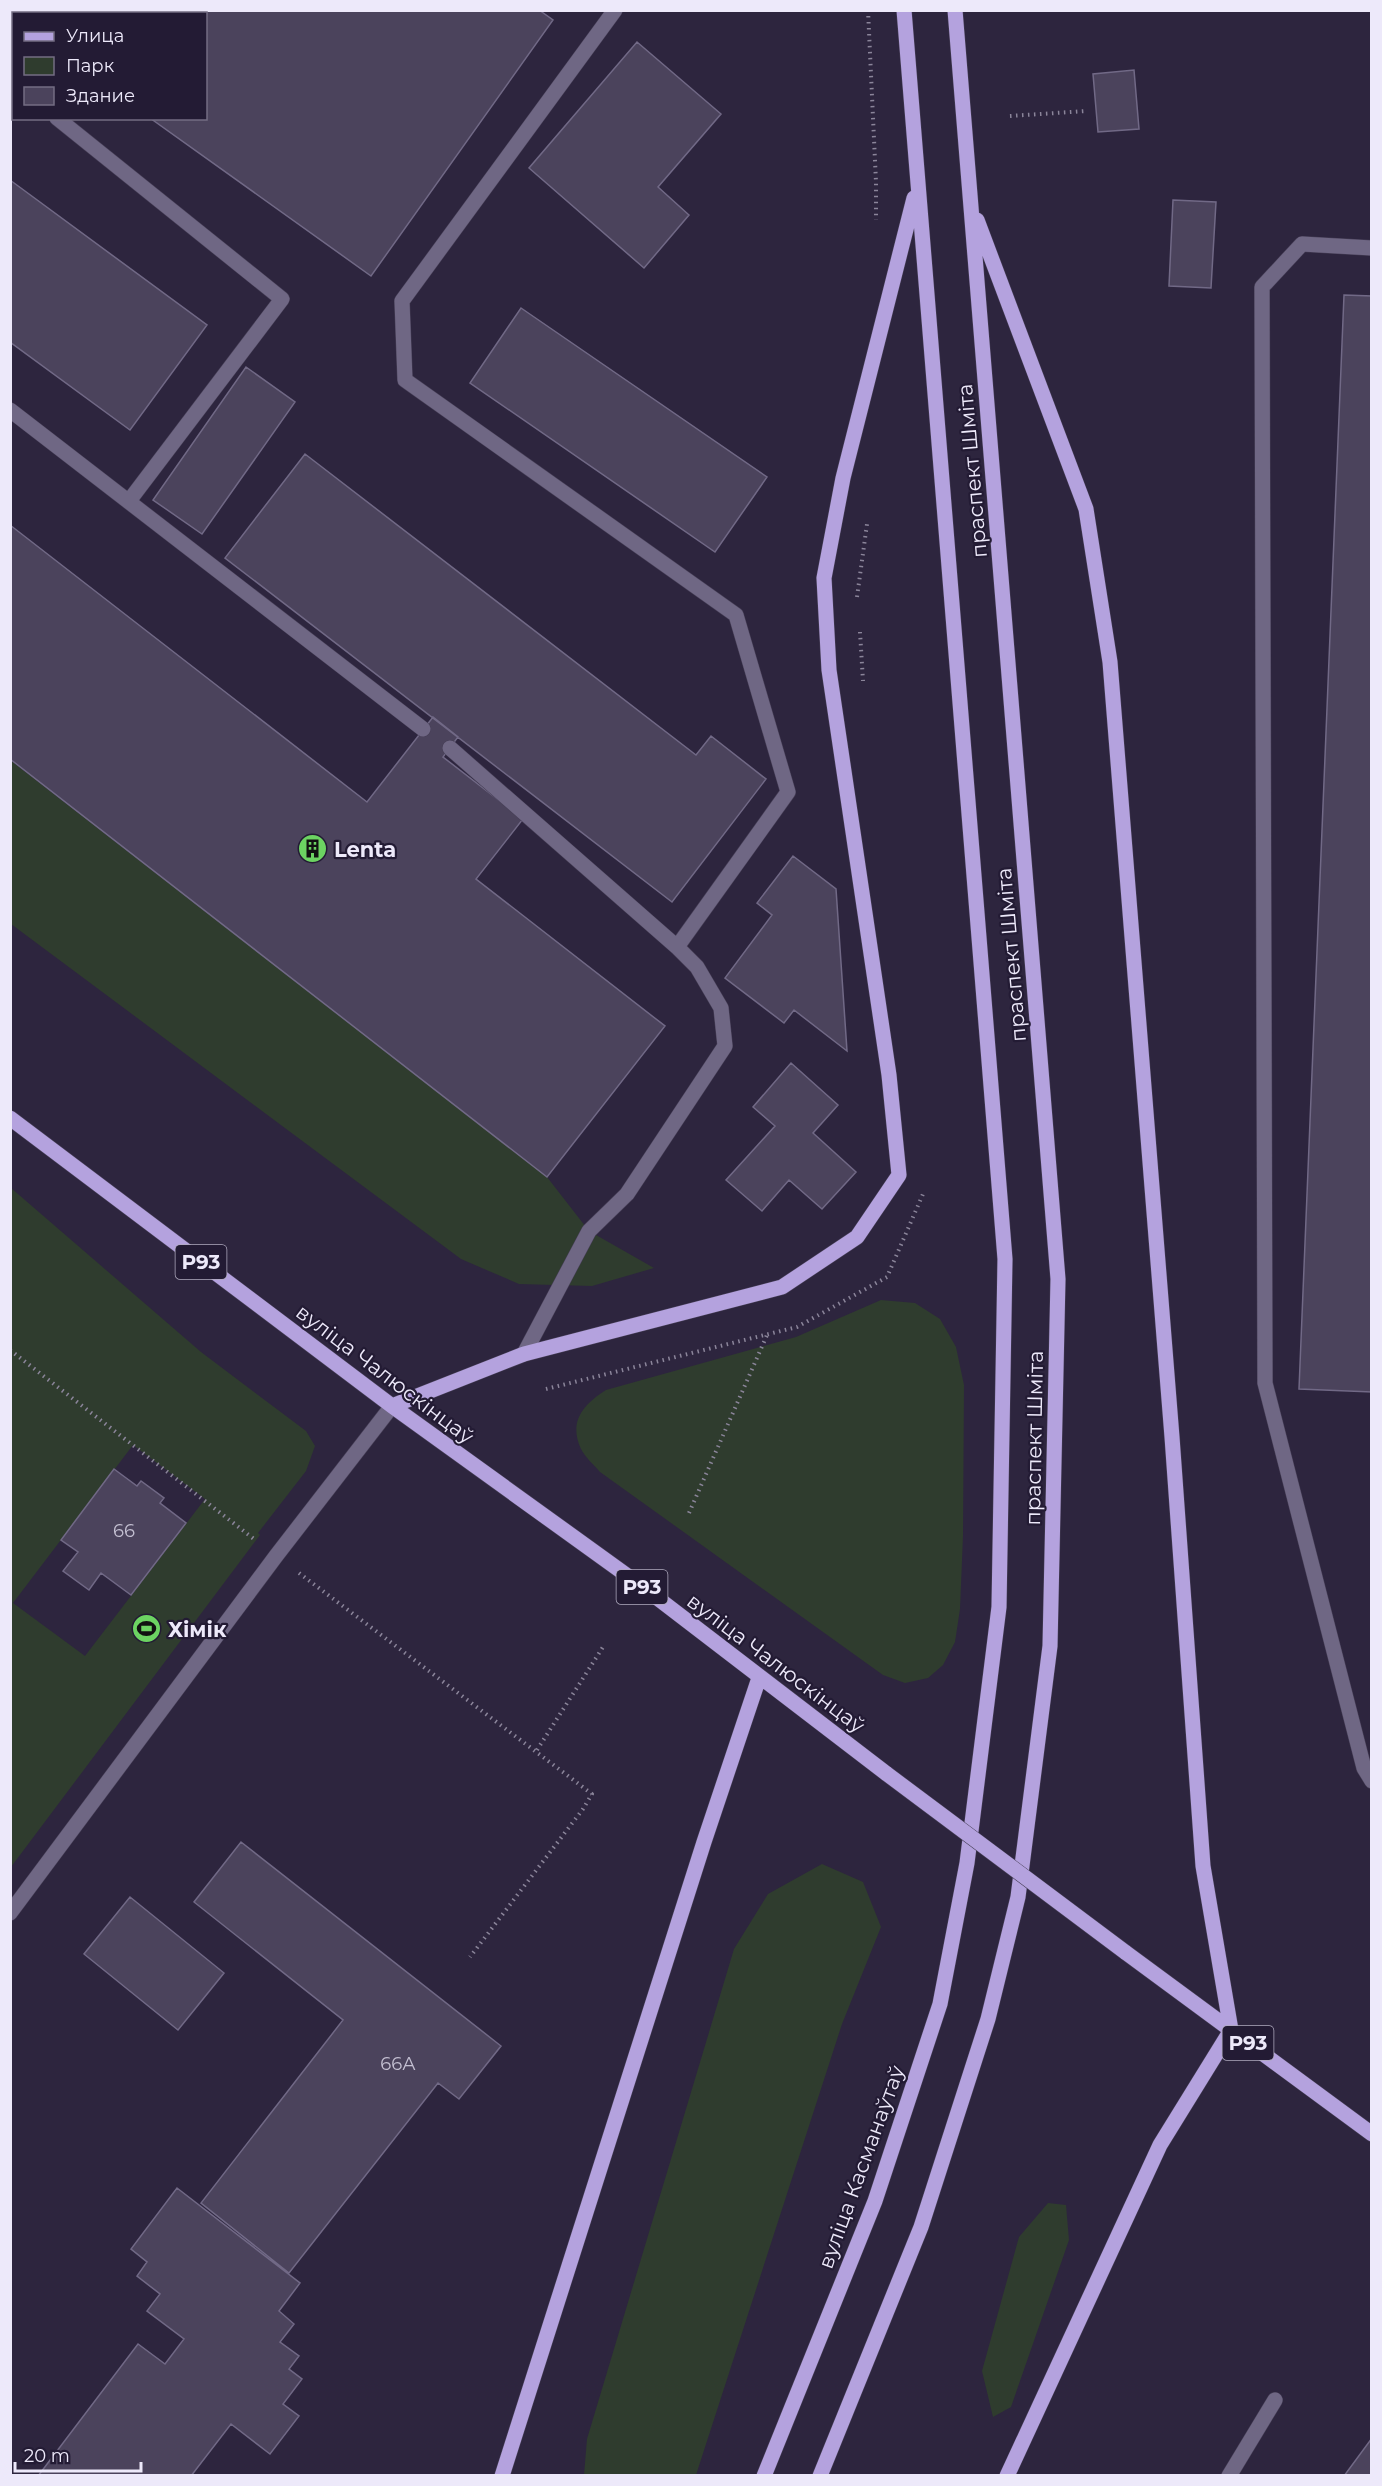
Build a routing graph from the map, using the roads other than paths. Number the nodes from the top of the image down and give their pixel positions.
1 (615, 10) edge
2 (904, 10) edge
3 (955, 10) edge
4 (59, 120) edge
5 (917, 186) junction
6 (971, 203) junction
7 (1371, 248) edge
8 (10, 410) edge
9 (129, 501) junction
10 (423, 729) dead end
11 (450, 748) dead end
12 (677, 947) junction
13 (10, 1118) edge
14 (524, 1354) junction
15 (392, 1406) junction
16 (759, 1678) junction
17 (1371, 1781) edge
18 (967, 1863) joint
19 (10, 1913) edge
20 (1231, 2030) junction
21 (1371, 2134) edge
22 (1275, 2400) dead end
23 (502, 2475) edge
24 (764, 2475) edge
25 (820, 2475) edge
26 (1006, 2475) edge
27 (1229, 2475) edge

1 - 12 street
2 - 5 main road, праспект Шміта
3 - 6 main road, праспект Шміта
4 - 9 street
5 - 14 main road
5 - 18 main road, праспект Шміта
6 - 20 main road
6 - 25 main road, праспект Шміта
7 - 17 street
8 - 9 street
9 - 10 street
11 - 12 street
12 - 14 street
13 - 15 main road, вуліца Чалюскінцаў / Р93
14 - 15 main road
15 - 16 main road, вуліца Чалюскінцаў / Р93
15 - 19 street
16 - 20 main road, вуліца Чалюскінцаў / Р93, bridge
16 - 23 main road
18 - 24 main road, вуліца Касманаўтаў
20 - 21 main road, вуліца Чалюскінцаў / Р93
20 - 26 main road
22 - 27 street

